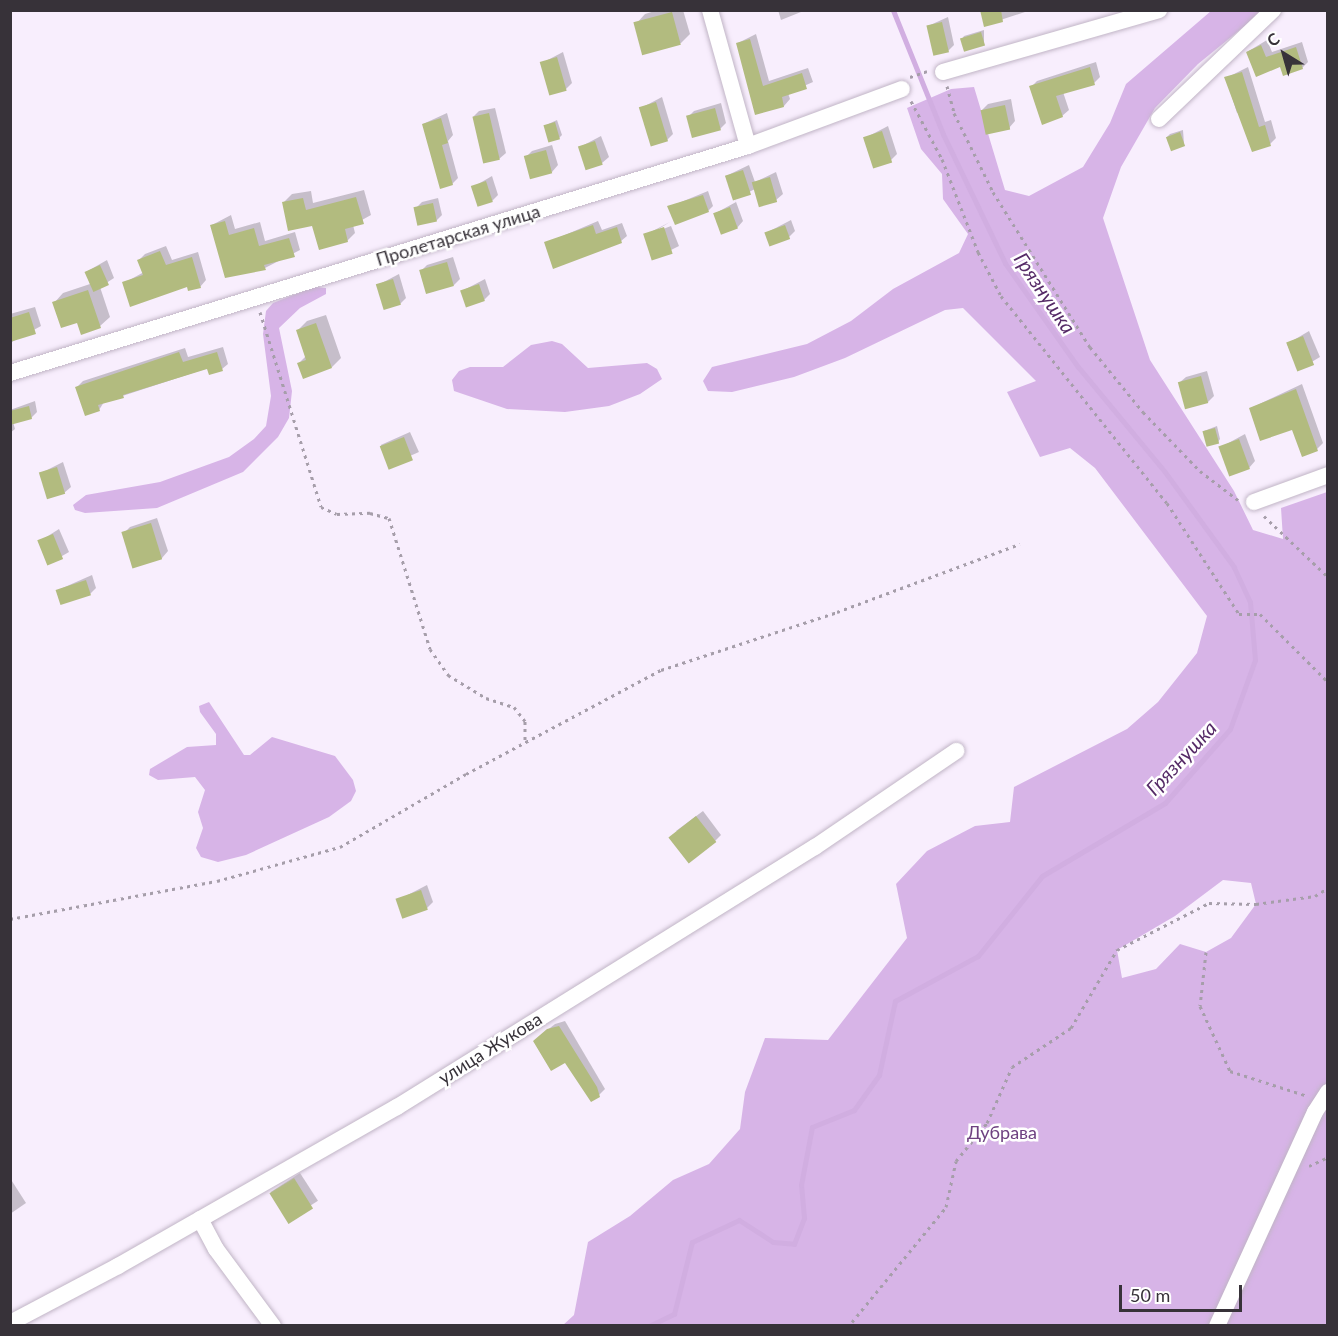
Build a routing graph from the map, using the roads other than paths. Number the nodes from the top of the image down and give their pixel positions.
1 (710, 10) edge
2 (1159, 10) edge
3 (1273, 10) edge
4 (940, 70) road end
5 (903, 85) road end
6 (1159, 119) dead end
7 (748, 146) junction
8 (10, 373) edge
9 (1328, 475) edge
10 (1254, 502) road end
11 (956, 751) dead end
12 (1325, 1096) edge
13 (200, 1219) junction
14 (10, 1323) edge
15 (273, 1326) edge
16 (1217, 1326) edge

1 - 7 street
2 - 4 street
3 - 6 street
5 - 7 street, Пролетарская улица
7 - 8 street, Пролетарская улица
9 - 10 street
11 - 13 street, улица Жукова
12 - 16 street
13 - 14 street, улица Жукова
13 - 15 street

